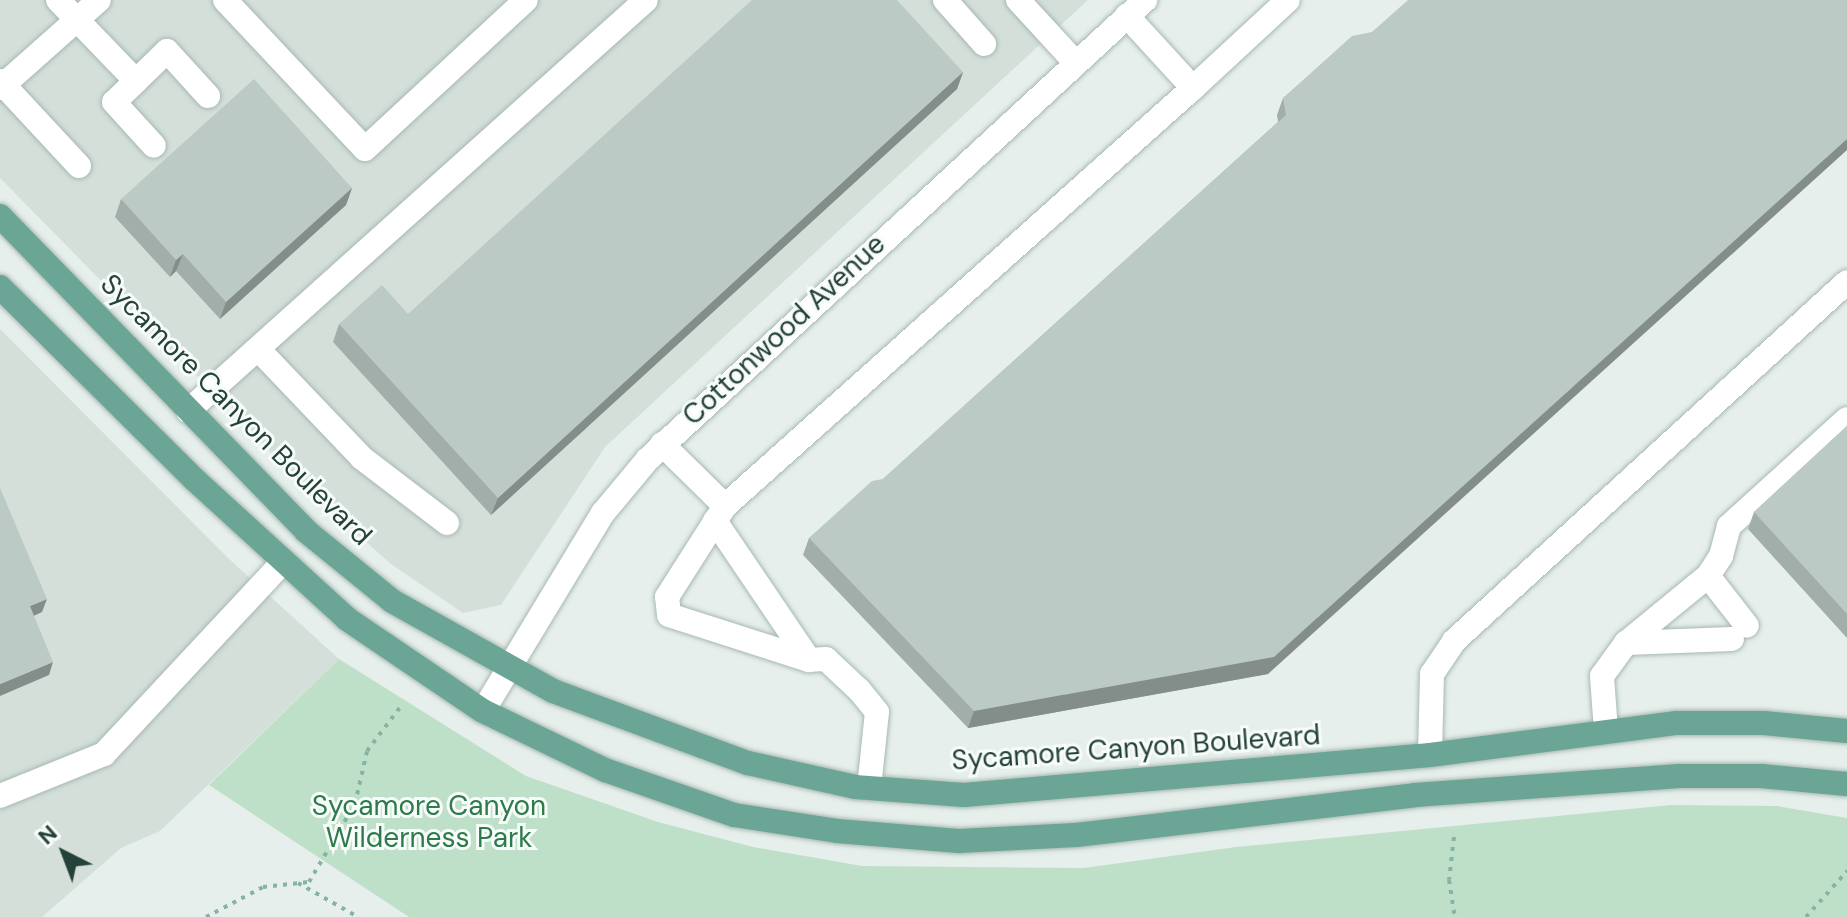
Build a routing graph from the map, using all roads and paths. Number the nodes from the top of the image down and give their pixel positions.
1 (58, 0) edge
2 (99, 0) edge
3 (225, 0) edge
4 (526, 0) edge
5 (646, 0) edge
6 (945, 0) edge
7 (1018, 0) edge
8 (1288, 0) edge
9 (1136, 8) edge
10 (77, 19) junction
11 (984, 44) dead end
12 (1076, 63) junction
13 (136, 81) junction
14 (1, 84) edge
15 (1193, 88) junction
16 (208, 96) dead end
17 (154, 146) dead end
18 (79, 166) dead end
19 (0, 216) edge
20 (1847, 282) edge
21 (0, 287) edge
22 (258, 349) junction
23 (188, 411) junction
24 (1847, 419) edge
25 (662, 444) junction
26 (720, 514) junction
27 (447, 523) dead end
28 (283, 562) junction
29 (1708, 576) junction
30 (1626, 643) junction
31 (809, 660) junction
32 (507, 669) junction
33 (401, 706) dead end
34 (483, 711) junction
35 (1606, 731) junction
36 (1847, 731) edge
37 (1430, 755) junction
38 (1847, 784) edge
39 (869, 788) junction
40 (0, 796) edge
41 (1454, 837) dead end
42 (1847, 871) edge
43 (298, 883) junction
44 (206, 917) edge
45 (358, 917) edge
46 (1455, 917) edge
47 (1806, 917) edge

1 - 10 street
2 - 10 street
3 - 4 street
5 - 22 street
6 - 11 street
7 - 12 street
8 - 15 street
9 - 12 street, Cottonwood Avenue
9 - 15 street
10 - 13 street
10 - 14 street
12 - 25 street, Cottonwood Avenue
13 - 16 street
13 - 17 street
14 - 18 street
15 - 26 street
19 - 23 main road, Sycamore Canyon Boulevard
20 - 37 street
21 - 28 main road
22 - 23 street
22 - 27 street
23 - 32 main road, Sycamore Canyon Boulevard
24 - 29 street
25 - 26 street
25 - 32 street, Cottonwood Avenue
26 - 31 street
26 - 31 street
28 - 34 main road
28 - 40 street
29 - 30 street
29 - 30 street
30 - 35 street
31 - 39 street
32 - 34 street, Cottonwood Avenue
32 - 39 main road, Sycamore Canyon Boulevard
33 - 43 path
34 - 38 main road
35 - 36 main road, Sycamore Canyon Boulevard
35 - 37 main road, Sycamore Canyon Boulevard
37 - 39 main road, Sycamore Canyon Boulevard
41 - 46 path
42 - 47 path
43 - 44 path
43 - 45 path

